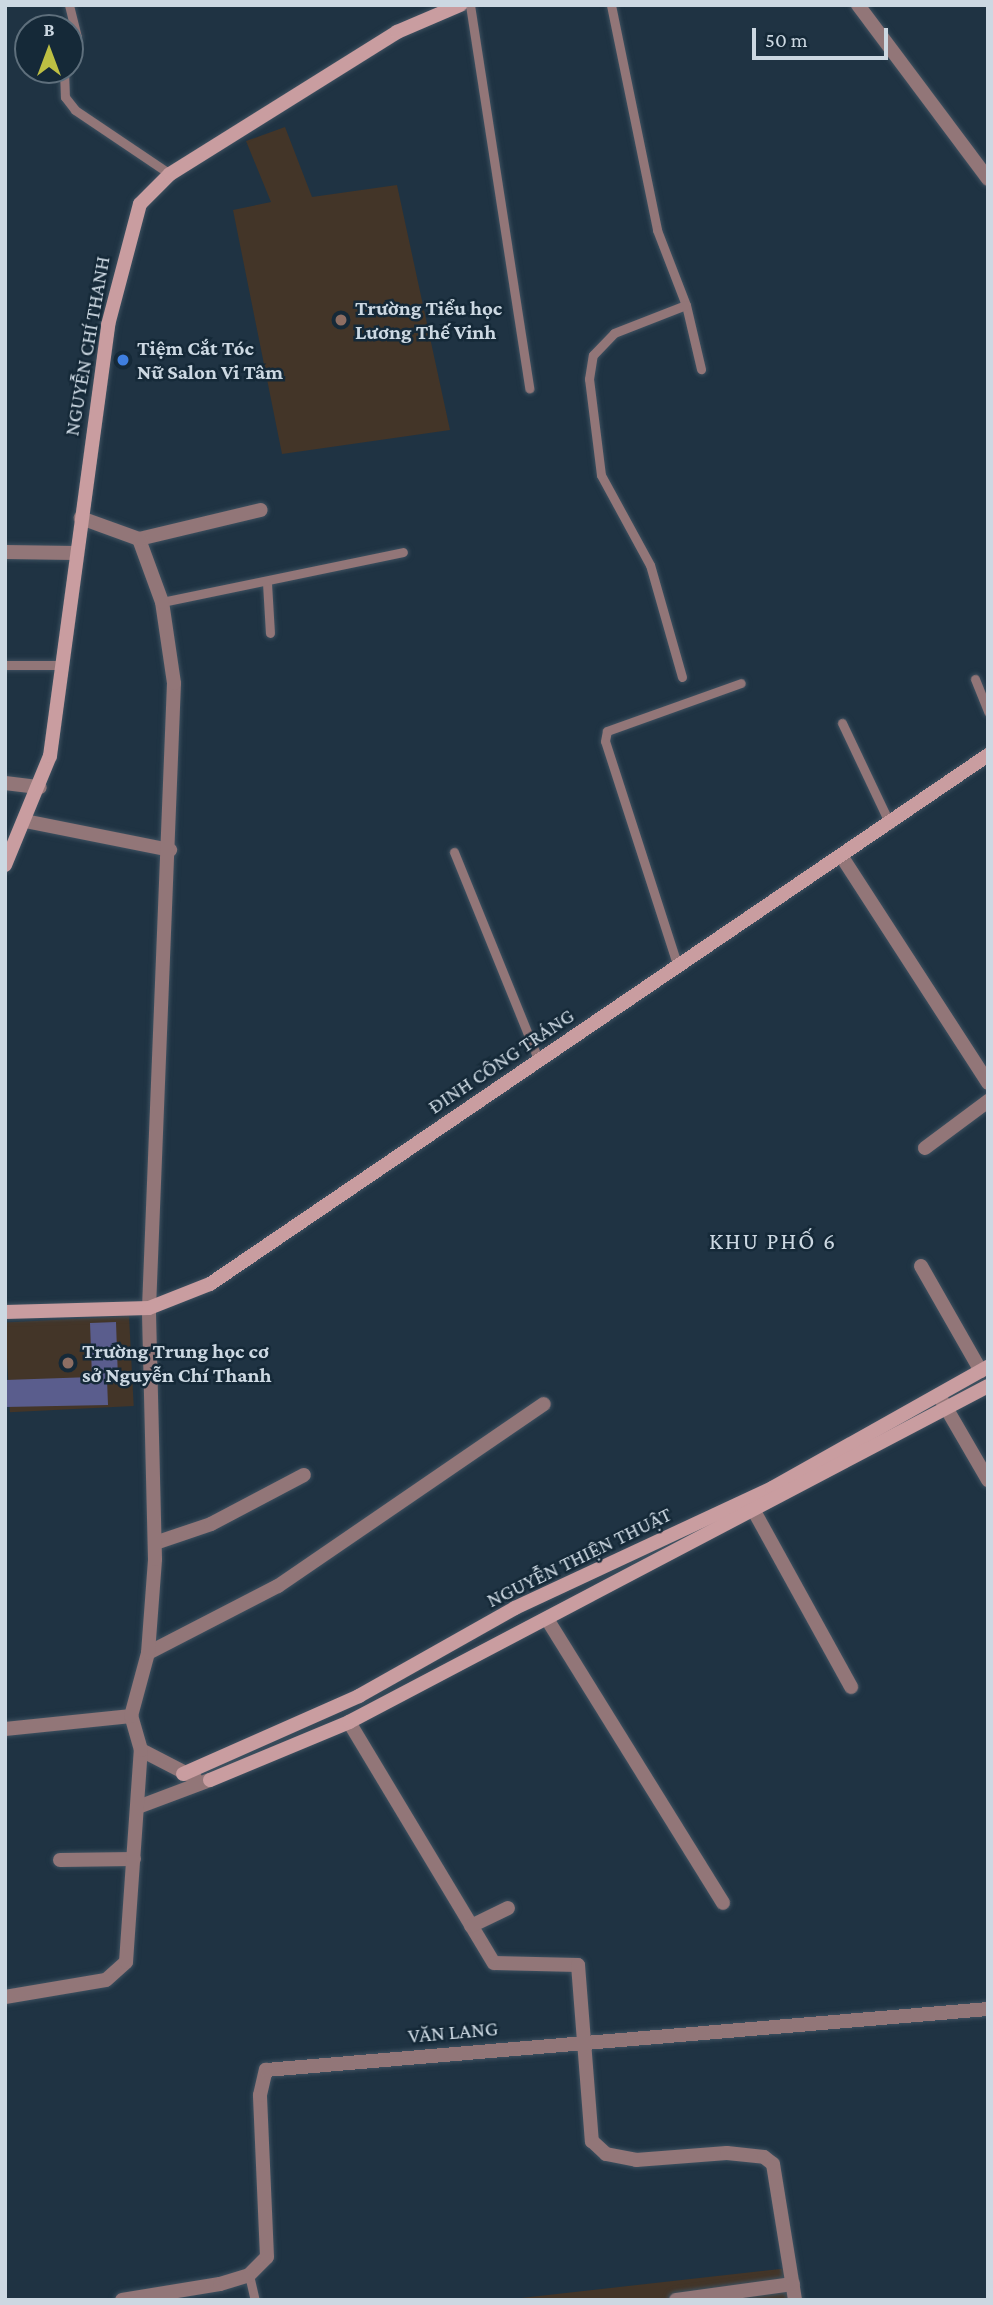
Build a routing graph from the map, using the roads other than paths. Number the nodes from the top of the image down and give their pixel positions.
1 (460, 5) edge
2 (470, 5) edge
3 (611, 5) edge
4 (858, 5) edge
5 (65, 84) edge
6 (170, 174) junction
7 (988, 179) edge
8 (686, 305) junction
9 (701, 369) dead end
10 (530, 388) dead end
11 (261, 510) dead end
12 (81, 519) junction
13 (139, 539) junction
14 (5, 552) edge
15 (403, 552) dead end
16 (75, 553) junction
17 (267, 583) junction
18 (162, 602) junction
19 (270, 633) dead end
20 (5, 665) edge
21 (61, 665) junction
22 (682, 677) dead end
23 (975, 678) dead end
24 (741, 683) dead end
25 (988, 711) edge
26 (842, 723) dead end
27 (988, 755) edge
28 (5, 783) edge
29 (40, 788) junction
30 (25, 821) junction
31 (890, 824) junction
32 (170, 850) junction
33 (454, 852) dead end
34 (842, 857) junction
35 (5, 865) edge
36 (678, 967) junction
37 (539, 1061) junction
38 (988, 1083) edge
39 (988, 1101) edge
40 (925, 1148) dead end
41 (921, 1266) dead end
42 (149, 1308) junction
43 (5, 1312) edge
44 (984, 1369) edge
45 (988, 1386) edge
46 (939, 1394) junction
47 (544, 1404) dead end
48 (947, 1409) junction
49 (304, 1475) dead end
50 (988, 1480) edge
51 (754, 1511) junction
52 (667, 1538) junction
53 (155, 1543) junction
54 (674, 1552) junction
55 (547, 1619) junction
56 (148, 1653) junction
57 (851, 1687) dead end
58 (131, 1716) junction
59 (349, 1722) junction
60 (5, 1729) edge
61 (141, 1750) junction
62 (183, 1774) junction
63 (210, 1780) junction
64 (138, 1807) junction
65 (134, 1859) junction
66 (60, 1860) dead end
67 (723, 1903) dead end
68 (508, 1908) dead end
69 (471, 1926) junction
70 (5, 1997) edge
71 (988, 2009) edge
72 (586, 2041) junction
73 (249, 2275) junction
74 (793, 2284) junction
75 (701, 2298) edge
76 (122, 2300) edge
77 (254, 2300) edge
78 (676, 2300) edge
79 (795, 2300) edge

1 - 6 street, NGUYỄN CHÍ THANH
2 - 10 lane
3 - 8 lane
4 - 7 street
5 - 6 lane
6 - 12 street, NGUYỄN CHÍ THANH
8 - 9 lane
8 - 22 lane
11 - 13 street
12 - 13 street
12 - 16 street, NGUYỄN CHÍ THANH
13 - 18 street
14 - 16 street
15 - 17 lane
16 - 21 street, NGUYỄN CHÍ THANH
17 - 18 lane
17 - 19 lane
18 - 32 street
20 - 21 lane
21 - 29 street, NGUYỄN CHÍ THANH
23 - 25 lane
24 - 36 lane
26 - 31 lane
27 - 31 street, ĐINH CÔNG TRÁNG
28 - 29 street
29 - 30 street, NGUYỄN CHÍ THANH
30 - 32 street
30 - 35 street, NGUYỄN CHÍ THANH
31 - 34 street, ĐINH CÔNG TRÁNG
32 - 42 street
33 - 37 lane
34 - 36 street, ĐINH CÔNG TRÁNG
34 - 38 street
36 - 37 street, ĐINH CÔNG TRÁNG
37 - 42 street, ĐINH CÔNG TRÁNG
39 - 40 street
41 - 44 street
42 - 43 street, ĐINH CÔNG TRÁNG
42 - 53 street
44 - 46 street, NGUYỄN THIỆN THUẬT
45 - 48 street, NGUYỄN THIỆN THUẬT
46 - 48 street
46 - 52 street, NGUYỄN THIỆN THUẬT
47 - 56 street
48 - 50 street
48 - 51 street, NGUYỄN THIỆN THUẬT
49 - 53 street
51 - 54 street, NGUYỄN THIỆN THUẬT
51 - 57 street
52 - 54 street
52 - 62 street, NGUYỄN THIỆN THUẬT
53 - 56 street
54 - 55 street, NGUYỄN THIỆN THUẬT
55 - 59 street, NGUYỄN THIỆN THUẬT
55 - 67 street
56 - 58 street
58 - 60 street
58 - 61 street
59 - 63 street, NGUYỄN THIỆN THUẬT
59 - 69 street
61 - 62 street
61 - 64 street
62 - 63 street
63 - 64 street, NGUYỄN THIỆN THUẬT
64 - 65 street
65 - 66 street
65 - 70 street
68 - 69 street
69 - 72 street
71 - 72 street, VĂN LANG
72 - 73 street, VĂN LANG
72 - 74 street
73 - 76 street
73 - 77 lane
74 - 75 street
74 - 79 street
75 - 78 street

